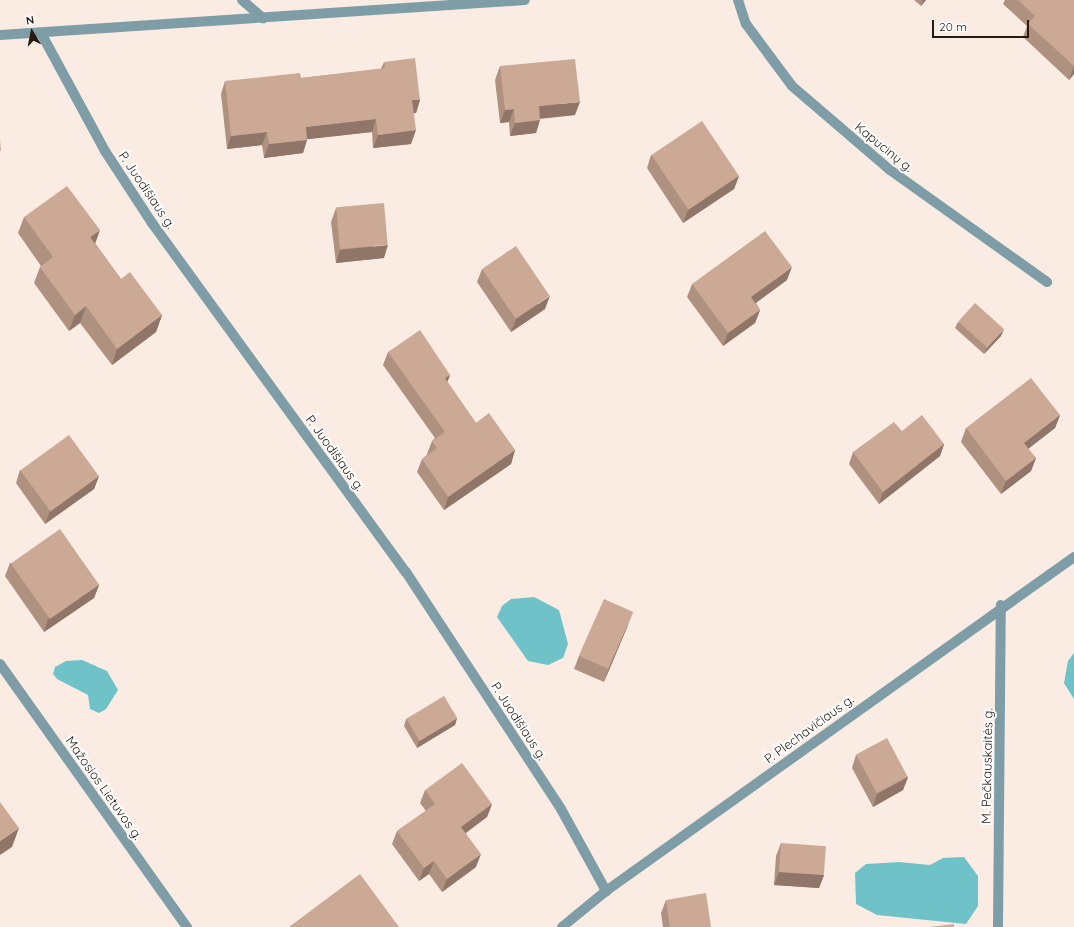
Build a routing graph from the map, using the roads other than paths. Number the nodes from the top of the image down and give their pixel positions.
1 (242, 0) edge
2 (525, 0) edge
3 (738, 0) edge
4 (263, 18) junction
5 (41, 33) junction
6 (0, 35) edge
7 (1048, 282) dead end
8 (1074, 557) edge
9 (1002, 605) junction
10 (0, 664) edge
11 (606, 892) junction
12 (187, 927) edge
13 (562, 927) edge
14 (998, 927) edge

1 - 4 street
2 - 4 street
3 - 7 street, Kapucinų g.
4 - 5 street
5 - 6 street
5 - 11 street, P. Juodišiaus g.
8 - 9 street, P. Plechavičiaus g.
9 - 11 street, P. Plechavičiaus g.
9 - 14 street, M. Pečkauskaitės g.
10 - 12 street, Mažosios Lietuvos g.
11 - 13 street, P. Plechavičiaus g.

